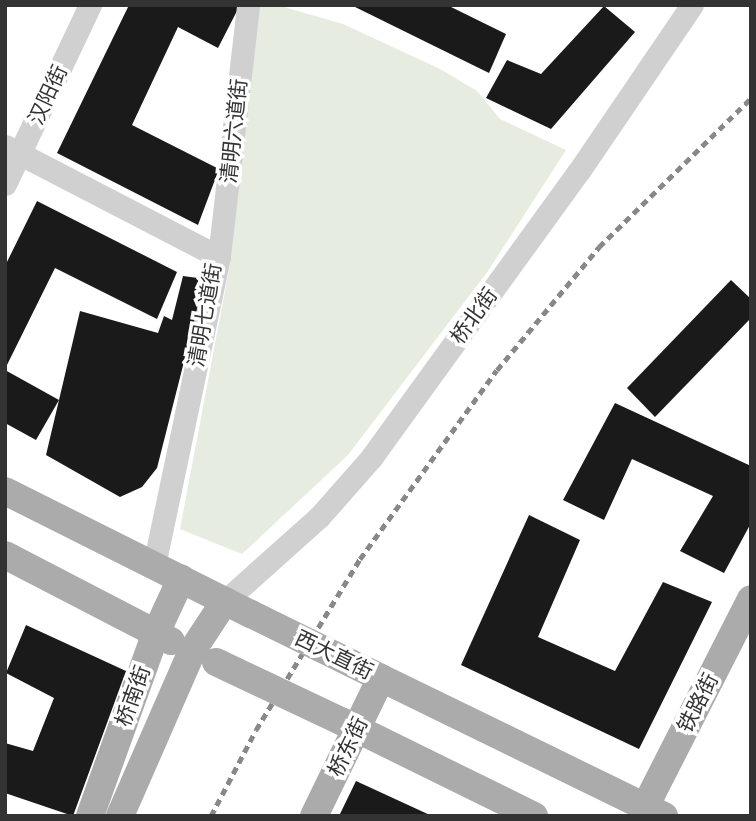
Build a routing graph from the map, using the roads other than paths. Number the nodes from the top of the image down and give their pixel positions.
1 (90, 5) edge
2 (248, 5) edge
3 (692, 5) edge
4 (13, 150) edge
5 (5, 184) edge
6 (219, 257) junction
7 (5, 491) edge
8 (5, 555) edge
9 (154, 566) junction
10 (181, 579) junction
11 (751, 600) edge
12 (225, 601) junction
13 (156, 633) junction
14 (204, 656) junction
15 (381, 678) junction
16 (350, 725) junction
17 (650, 813) edge
18 (90, 816) edge
19 (120, 816) edge
20 (314, 816) edge
21 (534, 816) edge

1 - 4 street, 汉阳街
2 - 6 street, 清明六道街
3 - 12 street, 桥北街
4 - 5 street, 汉阳街
4 - 6 street, 清明七道街
6 - 9 street, 清明七道街
7 - 9 main road, 西大直街
8 - 13 main road
9 - 10 main road, 西大直街
10 - 12 main road, 西大直街
10 - 13 main road, 桥南街
11 - 17 main road, 铁路街
12 - 14 main road, 桥南街
12 - 15 main road, 西大直街, bridge
13 - 14 main road
13 - 18 main road, 桥南街
14 - 16 main road, bridge
14 - 19 main road, 桥南街
15 - 16 main road, 桥东街
15 - 17 main road, 西大直街
16 - 20 main road, 桥东街
16 - 21 main road

